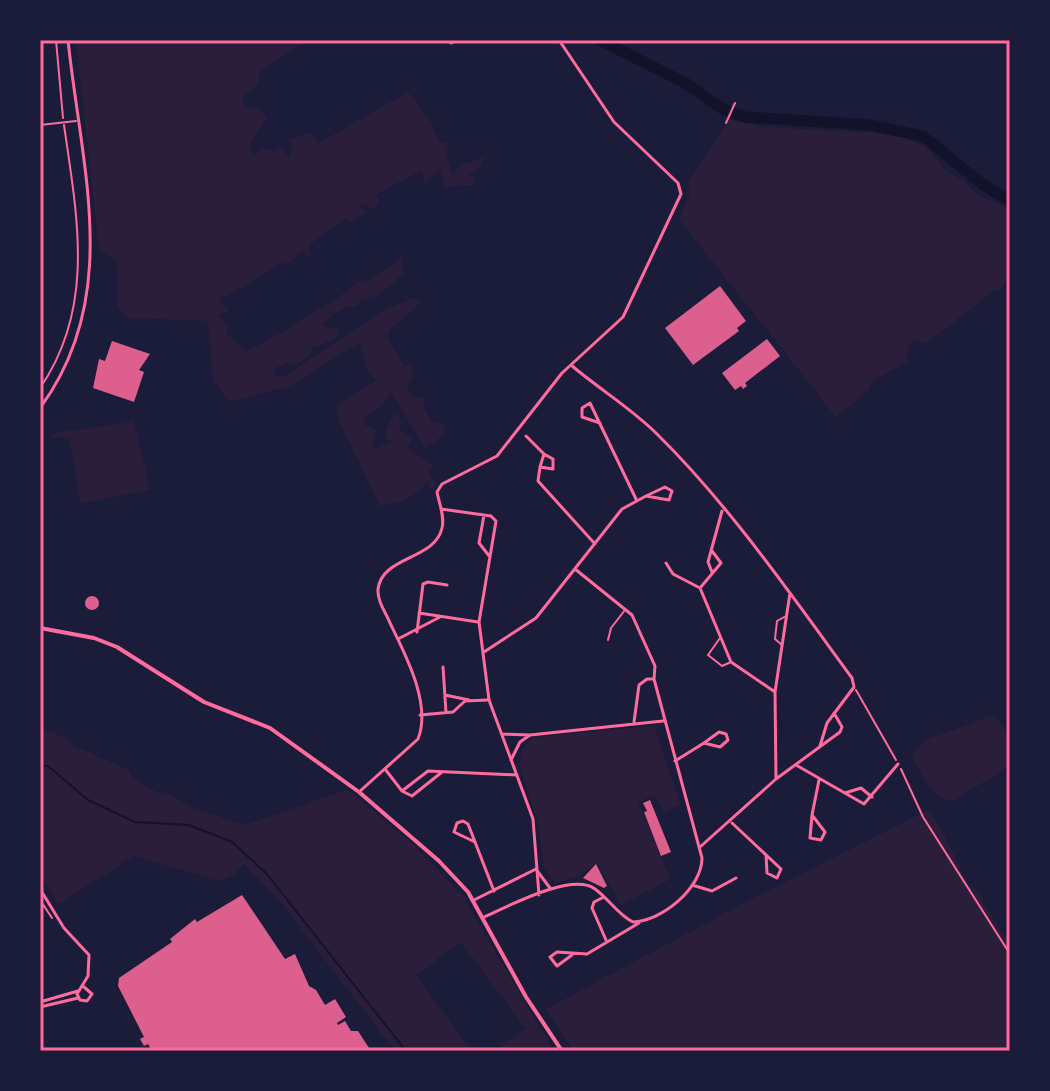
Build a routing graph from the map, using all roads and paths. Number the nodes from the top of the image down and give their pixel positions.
1 (56, 40) edge
2 (68, 40) edge
3 (456, 40) edge
4 (559, 40) edge
5 (451, 43) dead end
6 (735, 103) dead end
7 (78, 121) junction
8 (726, 123) dead end
9 (64, 124) junction
10 (40, 125) edge
11 (571, 365) junction
12 (40, 388) edge
13 (40, 408) edge
14 (600, 423) junction
15 (526, 436) dead end
16 (544, 454) junction
17 (540, 467) junction
18 (646, 496) junction
19 (636, 499) junction
20 (441, 509) junction
21 (722, 510) junction
22 (484, 515) junction
23 (595, 544) junction
24 (712, 551) junction
25 (490, 557) junction
26 (666, 563) dead end
27 (575, 569) junction
28 (712, 572) junction
29 (447, 585) dead end
30 (700, 588) junction
31 (790, 593) junction
32 (625, 609) junction
33 (419, 613) junction
34 (444, 616) junction
35 (787, 616) junction
36 (479, 622) junction
37 (40, 628) edge
38 (417, 632) junction
39 (720, 637) junction
40 (398, 639) junction
41 (608, 640) dead end
42 (782, 645) junction
43 (484, 652) junction
44 (731, 662) junction
45 (443, 667) dead end
46 (654, 679) junction
47 (854, 687) junction
48 (775, 692) junction
49 (445, 695) junction
50 (471, 700) junction
51 (489, 700) junction
52 (446, 713) junction
53 (834, 713) junction
54 (420, 715) junction
55 (663, 721) junction
56 (634, 722) junction
57 (500, 733) junction
58 (530, 735) junction
59 (704, 743) junction
60 (820, 746) junction
61 (511, 760) junction
62 (675, 761) junction
63 (898, 764) junction
64 (796, 765) junction
65 (385, 769) junction
66 (442, 772) junction
67 (517, 775) junction
68 (776, 779) junction
69 (819, 780) junction
70 (402, 791) junction
71 (359, 792) junction
72 (844, 794) junction
73 (872, 797) junction
74 (812, 815) junction
75 (731, 822) junction
76 (475, 842) junction
77 (700, 847) junction
78 (766, 855) junction
79 (536, 869) junction
80 (736, 878) dead end
81 (692, 885) junction
82 (550, 888) junction
83 (40, 889) edge
84 (494, 891) junction
85 (539, 895) junction
86 (604, 897) junction
87 (474, 900) junction
88 (484, 917) junction
89 (642, 921) junction
90 (606, 941) junction
91 (1010, 954) edge
92 (572, 955) junction
93 (84, 987) junction
94 (78, 991) junction
95 (78, 998) junction
96 (40, 1004) edge
97 (562, 1051) edge

1 - 9 path
2 - 7 street
3 - 5 street
4 - 11 street
6 - 8 path
7 - 9 lane
7 - 13 street
9 - 10 lane
9 - 12 path
11 - 20 street
11 - 21 street
14 - 14 street
14 - 19 street
15 - 16 street
16 - 17 street
16 - 17 street
17 - 23 street
18 - 18 street
18 - 19 street
19 - 23 street
20 - 22 street
20 - 40 street
21 - 24 street
21 - 31 street
22 - 25 street
22 - 25 street
23 - 27 street
24 - 28 street
24 - 28 street
25 - 36 street
26 - 30 street
27 - 32 street
27 - 43 street
28 - 30 street
29 - 33 street
30 - 39 street
31 - 35 street
31 - 47 street
32 - 41 lane
32 - 46 street
33 - 34 street
33 - 38 street
34 - 36 street
34 - 38 street
35 - 42 street
35 - 42 lane
36 - 43 street
37 - 71 street
38 - 40 street
39 - 44 street
39 - 44 lane
40 - 54 street
42 - 48 street
43 - 51 street
44 - 48 street
45 - 49 street
46 - 55 street
46 - 56 street
47 - 53 street
47 - 63 path
48 - 68 street
49 - 50 street
49 - 52 street
50 - 51 street
50 - 52 street
51 - 57 street
52 - 54 street
53 - 60 street
53 - 60 street
54 - 65 street
55 - 56 street
55 - 62 street
56 - 58 street
57 - 58 street
57 - 61 street
58 - 61 street
59 - 59 street
59 - 62 street
60 - 64 street
61 - 67 street
62 - 77 street
63 - 73 street
63 - 91 path
64 - 68 street
64 - 69 street
65 - 70 street
65 - 71 street
66 - 67 street
66 - 70 street
66 - 70 street
67 - 79 street
68 - 75 street
69 - 72 street
69 - 74 street
71 - 87 street
72 - 73 street
72 - 73 street
74 - 74 street
75 - 77 street
75 - 78 street
76 - 76 street
76 - 84 street
77 - 81 street
78 - 78 street
79 - 82 street
79 - 84 street
79 - 85 street
80 - 81 street
81 - 89 street
82 - 85 street
82 - 86 street
83 - 93 street
84 - 87 street
85 - 88 street
86 - 89 street
86 - 90 street
87 - 88 street
88 - 97 street
89 - 90 street
90 - 92 street
92 - 92 street
93 - 94 street
93 - 95 street
94 - 95 street
94 - 96 street
95 - 96 street

